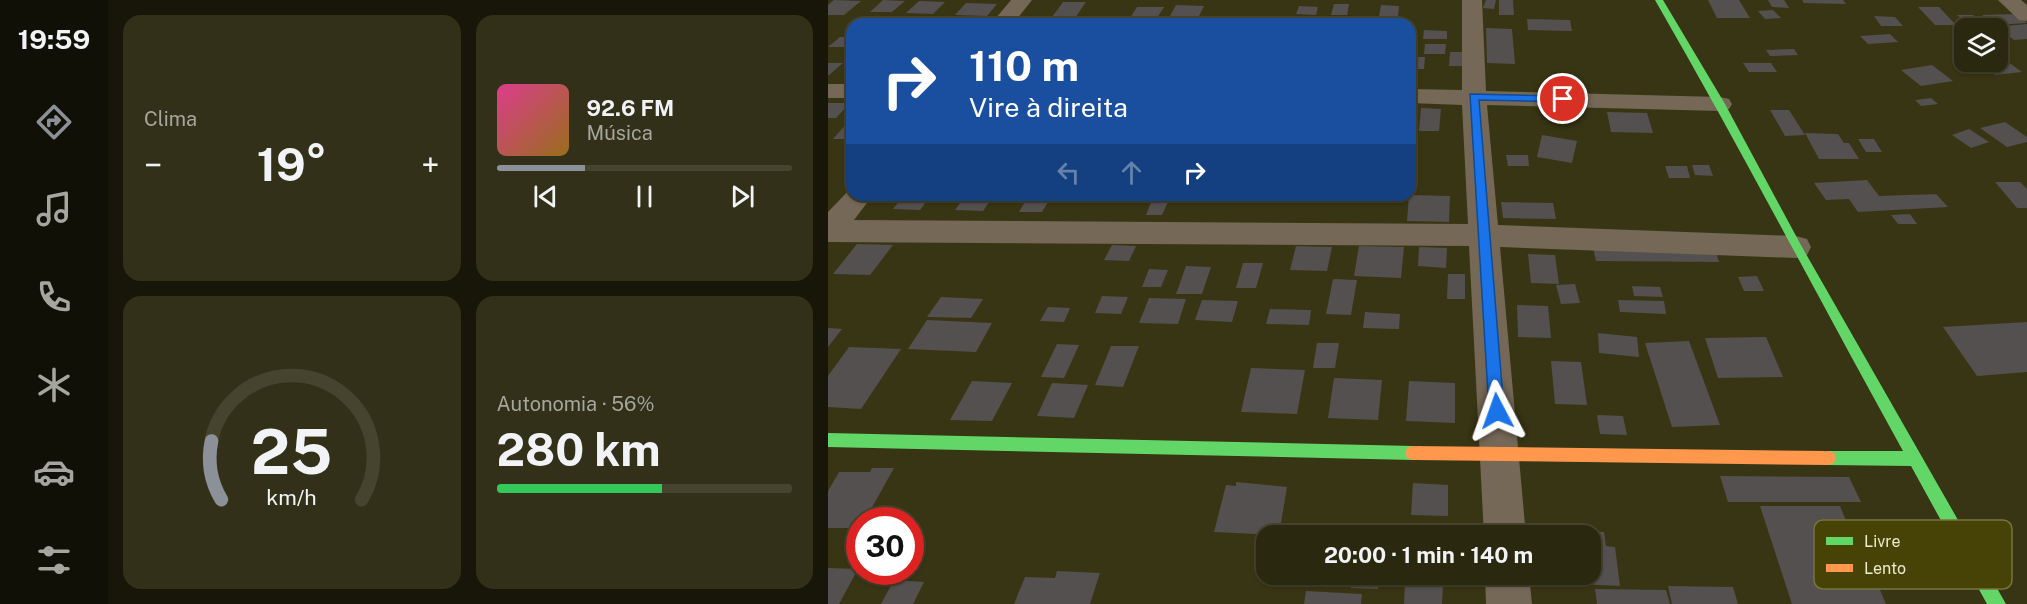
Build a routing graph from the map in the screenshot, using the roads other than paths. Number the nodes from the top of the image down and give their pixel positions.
1 (1022, 0) edge
2 (1472, 0) edge
3 (1659, 0) edge
4 (2008, 0) edge
5 (2027, 15) edge
6 (1007, 18) edge
7 (828, 91) edge
8 (846, 91) edge
9 (1416, 96) edge
10 (1474, 96) junction
11 (1720, 104) junction
12 (854, 201) edge
13 (828, 231) edge
14 (1482, 235) junction
15 (1796, 247) junction
16 (828, 440) edge
17 (1500, 455) junction
18 (1915, 459) junction
19 (1949, 520) edge
20 (1504, 525) edge
21 (1508, 585) edge
22 (1989, 589) edge
23 (1509, 604) edge
24 (1997, 604) edge

1 - 6 street
2 - 10 street
3 - 11 street
4 - 5 street
7 - 8 street
9 - 10 street
10 - 11 street
10 - 14 street
11 - 15 street
12 - 13 street
13 - 14 street
14 - 15 street
14 - 17 street
15 - 18 street
16 - 17 street
17 - 18 street
17 - 20 street
18 - 19 street
21 - 23 street
22 - 24 street

